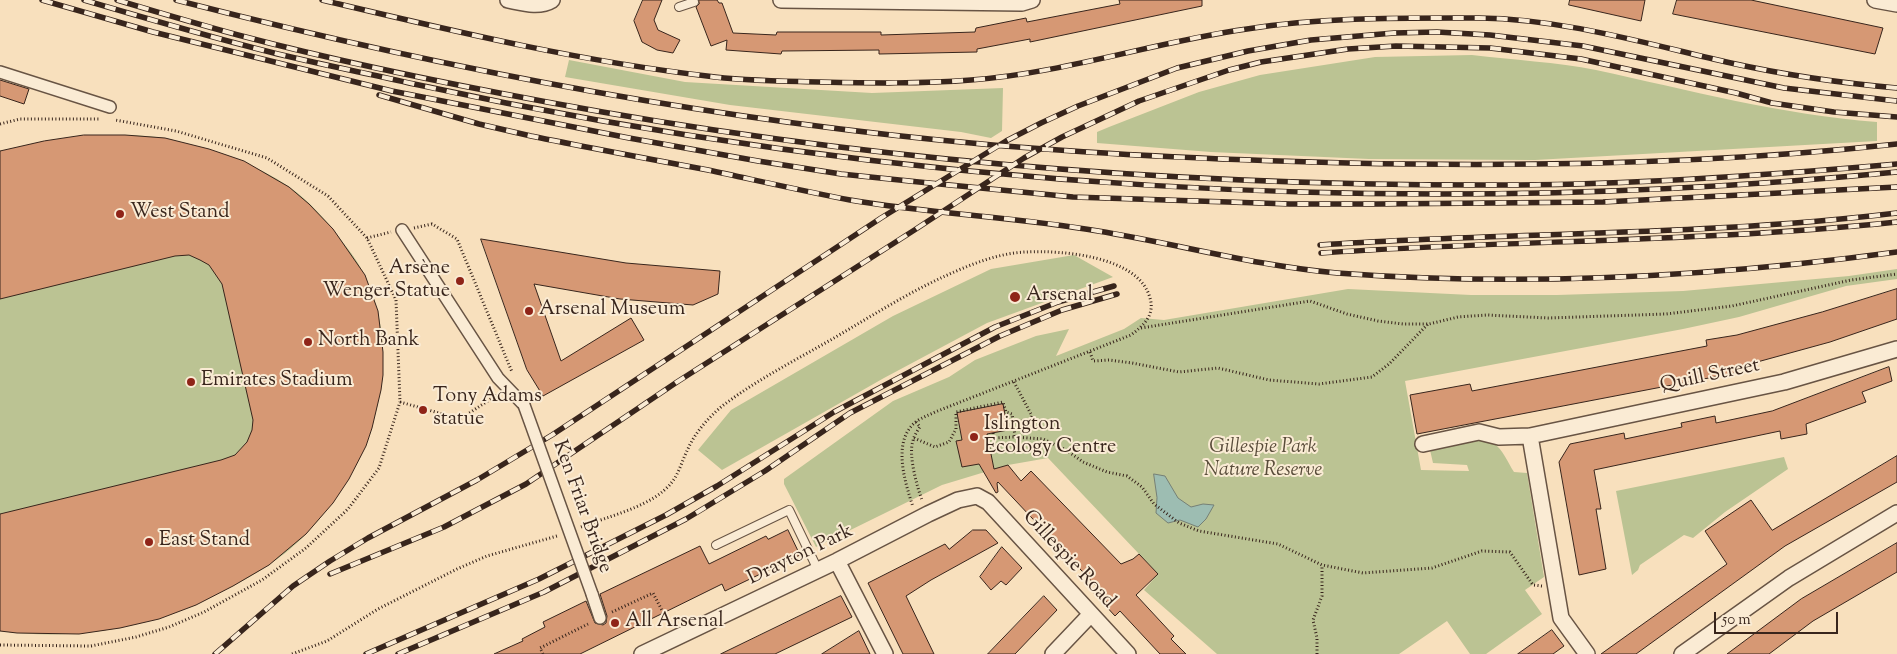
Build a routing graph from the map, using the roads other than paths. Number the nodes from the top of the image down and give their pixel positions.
1 (508, 0) edge
2 (552, 0) edge
3 (781, 0) edge
4 (785, 0) edge
5 (1032, 0) edge
6 (1875, 0) edge
7 (694, 2) dead end
8 (1897, 4) edge
9 (679, 7) dead end
10 (0, 72) edge
11 (110, 107) dead end
12 (402, 230) dead end
13 (1897, 348) edge
14 (1530, 436) junction
15 (1424, 444) dead end
16 (977, 496) joint
17 (1897, 513) edge
18 (716, 545) dead end
19 (837, 561) junction
20 (818, 570) junction
21 (1091, 614) junction
22 (600, 618) road end
23 (642, 654) edge
24 (885, 654) edge
25 (1053, 654) edge
26 (1128, 654) edge
27 (1588, 654) edge
28 (1682, 654) edge

1 - 2 street
3 - 4 street
4 - 5 street
6 - 8 street
7 - 9 lane
10 - 11 street
12 - 22 street, Ken Friar Bridge, bridge
13 - 14 street, Quill Street
14 - 15 street, Quill Street
14 - 27 street
16 - 19 street, Drayton Park
16 - 21 street, Gillespie Road
17 - 28 street
18 - 20 lane
19 - 20 street, Drayton Park
19 - 24 street
20 - 23 street, Drayton Park
21 - 25 street
21 - 26 street, Gillespie Road

